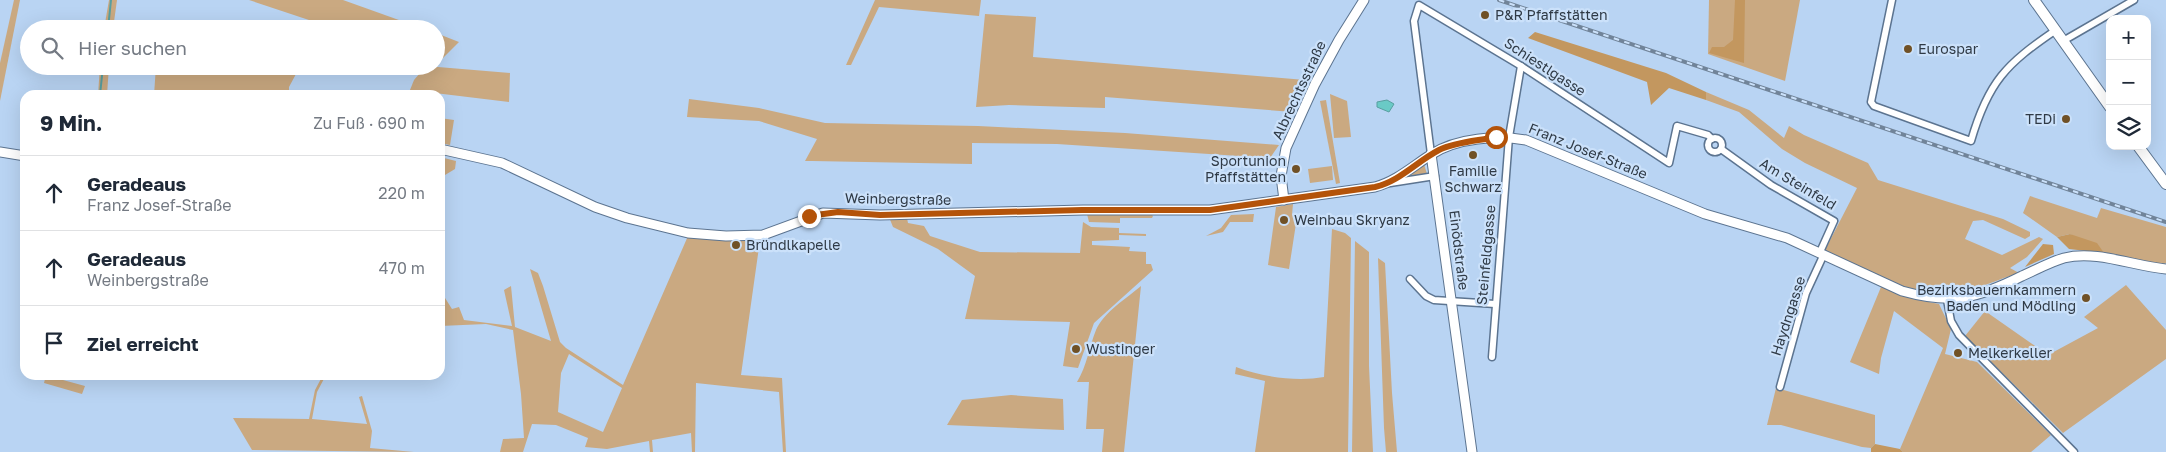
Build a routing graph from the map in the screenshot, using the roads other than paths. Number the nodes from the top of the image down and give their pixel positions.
1 (1364, 0) edge
2 (1892, 0) edge
3 (2034, 0) edge
4 (2134, 0) edge
5 (1414, 21) joint
6 (2056, 30) junction
7 (2063, 40) junction
8 (1521, 66) junction
9 (2109, 105) edge
10 (1509, 137) junction
11 (1712, 139) junction
12 (1721, 149) junction
13 (445, 150) edge
14 (2141, 150) edge
15 (0, 152) edge
16 (1431, 154) junction
17 (20, 155) edge
18 (1669, 163) joint
19 (1436, 176) junction
20 (1390, 183) junction
21 (2166, 184) edge
22 (1284, 200) junction
23 (1822, 253) junction
24 (2166, 269) edge
25 (1410, 279) dead end
26 (1452, 300) junction
27 (1947, 300) junction
28 (1494, 304) junction
29 (1492, 357) dead end
30 (1780, 388) dead end
31 (1472, 452) edge
32 (2074, 452) edge

1 - 22 main road, Albrechtsstraße
2 - 6 street
3 - 6 main road
4 - 7 street
5 - 8 street, Schiestlgasse
5 - 16 street, Einödstraße
6 - 7 main road
7 - 9 main road
8 - 10 street, Steinfeldgasse
8 - 18 street, Schiestlgasse
10 - 16 main road, Franz Josef-Straße
10 - 23 main road, Franz Josef-Straße
10 - 28 street, Steinfeldgasse
11 - 12 street, Am Steinfeld
11 - 12 street, Am Steinfeld
11 - 18 street, Am Steinfeld
12 - 23 street, Am Steinfeld
13 - 22 main road, Weinbergstraße
14 - 21 main road
15 - 17 main road
16 - 19 main road, Einödstraße
16 - 20 main road, Franz Josef-Straße
19 - 20 street
19 - 26 main road, Einödstraße
20 - 22 main road, Franz Josef-Straße
23 - 27 main road, Franz Josef-Straße
23 - 30 street, Haydngasse
24 - 27 main road
25 - 26 street
26 - 28 street
26 - 31 main road, Einödstraße
27 - 32 street
28 - 29 street, Steinfeldgasse

